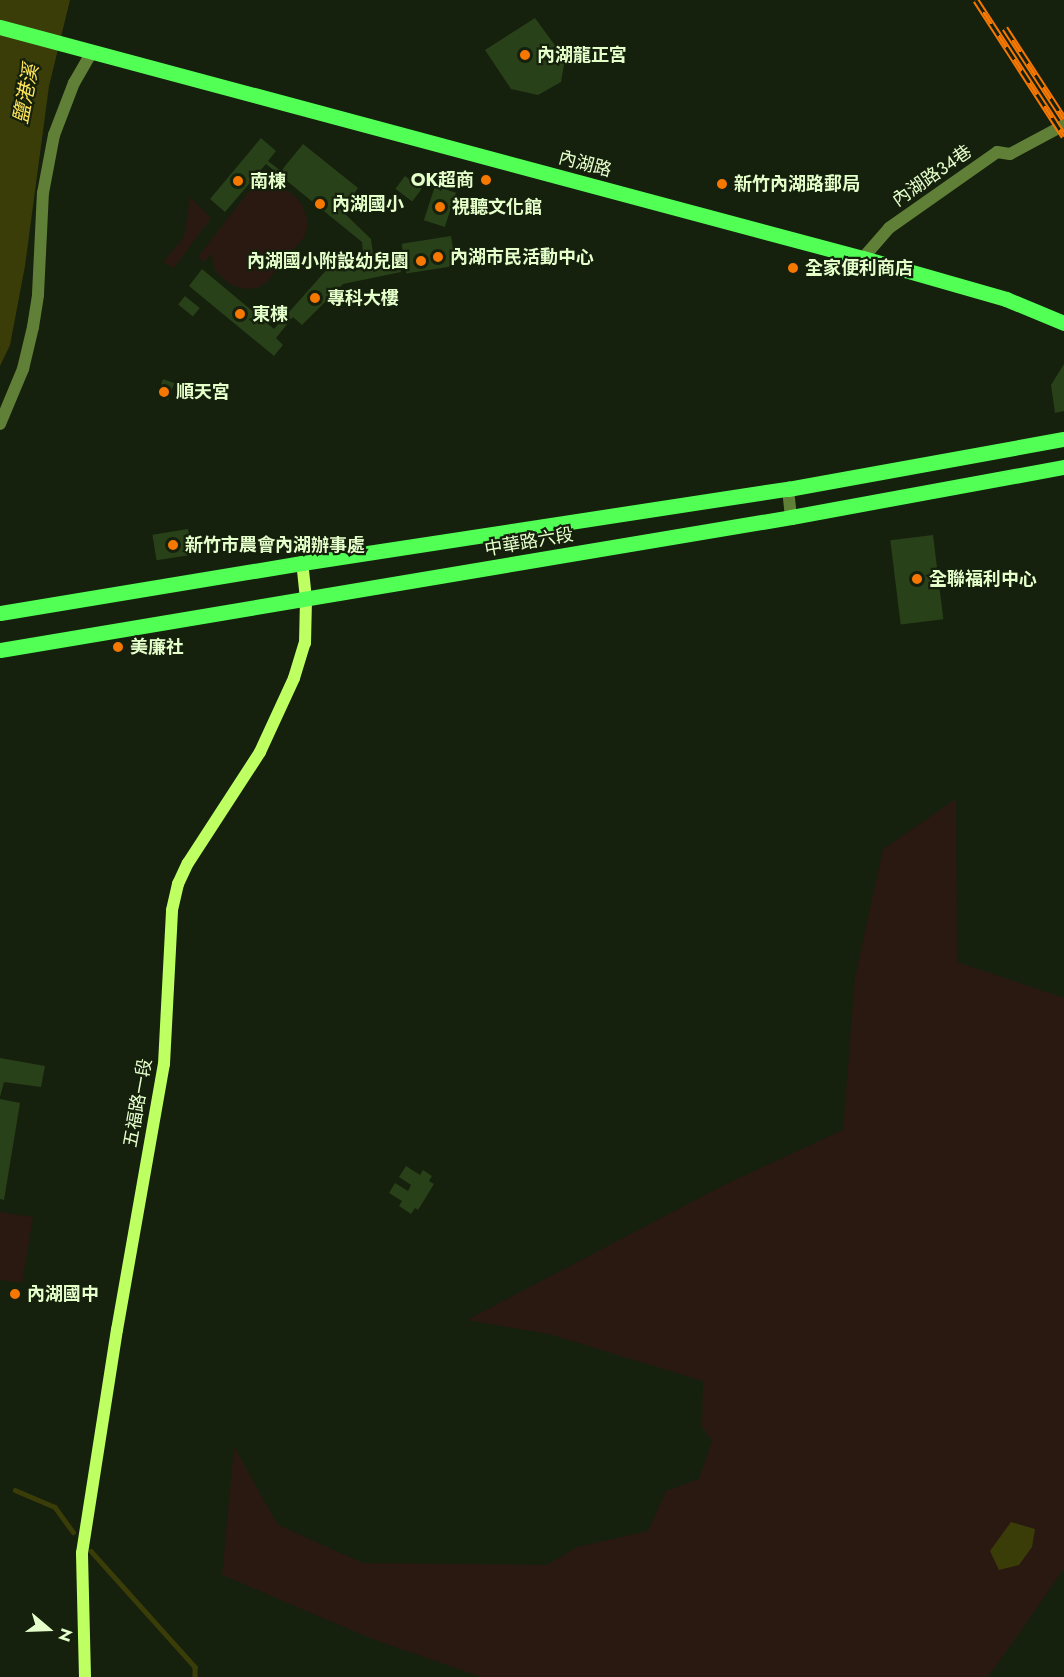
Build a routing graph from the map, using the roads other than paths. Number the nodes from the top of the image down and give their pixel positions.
1 (0, 27) edge
2 (92, 52) junction
3 (1064, 125) edge
4 (863, 258) junction
5 (1064, 322) edge
6 (0, 424) edge
7 (1064, 439) edge
8 (1064, 467) edge
9 (788, 489) junction
10 (791, 517) junction
11 (302, 563) junction
12 (306, 599) junction
13 (0, 614) edge
14 (0, 650) edge
15 (85, 1677) edge

1 - 2 main road, 內湖路
2 - 4 main road, 內湖路
2 - 6 street
3 - 4 street, 內湖路34巷
4 - 5 main road, 內湖路
7 - 9 main road, 中華路六段
8 - 10 main road, 中華路六段
9 - 10 street
9 - 11 main road, 中華路六段
10 - 12 main road, 中華路六段
11 - 12 main road, 五福路一段
11 - 13 main road, 中華路六段
12 - 14 main road, 中華路六段
12 - 15 main road, 五福路一段

